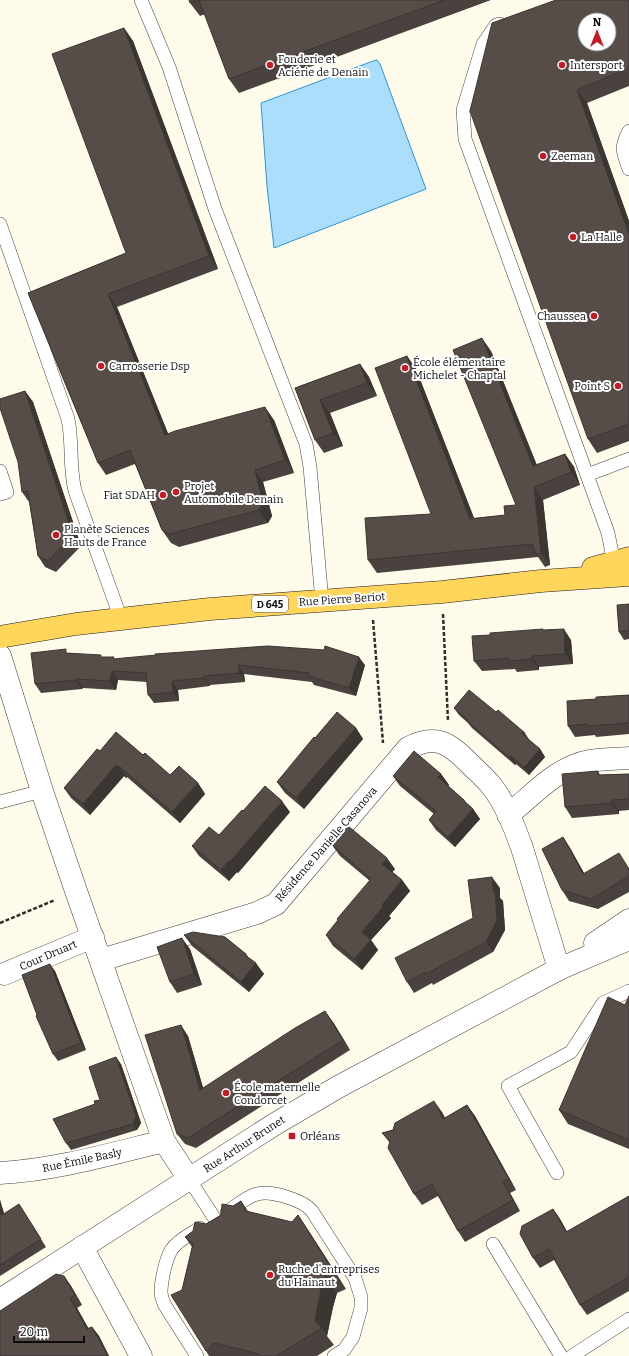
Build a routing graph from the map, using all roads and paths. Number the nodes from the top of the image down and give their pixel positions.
1 (140, 0) edge
2 (511, 20) edge
3 (629, 131) edge
4 (629, 169) edge
5 (0, 224) edge
6 (629, 459) edge
7 (0, 471) edge
8 (587, 475) junction
9 (0, 494) edge
10 (622, 568) edge
11 (442, 592) junction
12 (372, 597) junction
13 (322, 601) junction
14 (121, 619) junction
15 (0, 637) edge
16 (0, 656) edge
17 (450, 746) junction
18 (629, 758) edge
19 (385, 776) junction
20 (42, 791) junction
21 (0, 802) edge
22 (508, 815) junction
23 (76, 891) junction
24 (629, 920) edge
25 (0, 923) edge
26 (93, 936) junction
27 (629, 939) edge
28 (101, 960) junction
29 (558, 969) junction
30 (4, 974) dead end
31 (629, 991) edge
32 (164, 1141) junction
33 (0, 1173) edge
34 (557, 1173) dead end
35 (189, 1179) junction
36 (215, 1219) junction
37 (493, 1244) dead end
38 (82, 1247) junction
39 (0, 1300) edge
40 (629, 1319) edge
41 (141, 1356) edge
42 (197, 1356) edge
43 (334, 1356) edge
44 (561, 1356) edge
45 (572, 1356) edge

1 - 13 lane
2 - 8 lane
3 - 4 lane
5 - 14 lane
6 - 8 lane
7 - 9 lane
8 - 10 lane
10 - 11 main road, Rue Pierre Beriot / D 645
11 - 12 main road, Rue Pierre Beriot / D 645
11 - 17 path
12 - 13 main road, Rue Pierre Beriot / D 645
12 - 19 path
13 - 14 main road, Rue Pierre Beriot / D 645
14 - 15 main road, Rue Pierre Beriot / D 645
16 - 20 street
17 - 19 street, Résidence Danielle Casanova
17 - 22 street
18 - 22 street
19 - 28 street, Résidence Danielle Casanova
20 - 21 lane
20 - 23 street
22 - 29 street
23 - 25 path
23 - 26 street
24 - 29 street, Rue Arthur Brunet
26 - 28 street
26 - 30 street, Cour Druart
27 - 29 street, Rue Arthur Brunet
28 - 32 street
29 - 35 street, Rue Arthur Brunet
31 - 34 lane
32 - 33 street, Rue Émile Basly
32 - 35 street
35 - 36 lane
35 - 38 street, Rue Arthur Brunet
36 - 42 lane
36 - 43 lane
37 - 44 lane
38 - 39 street, Rue Arthur Brunet
38 - 41 street
40 - 45 lane

